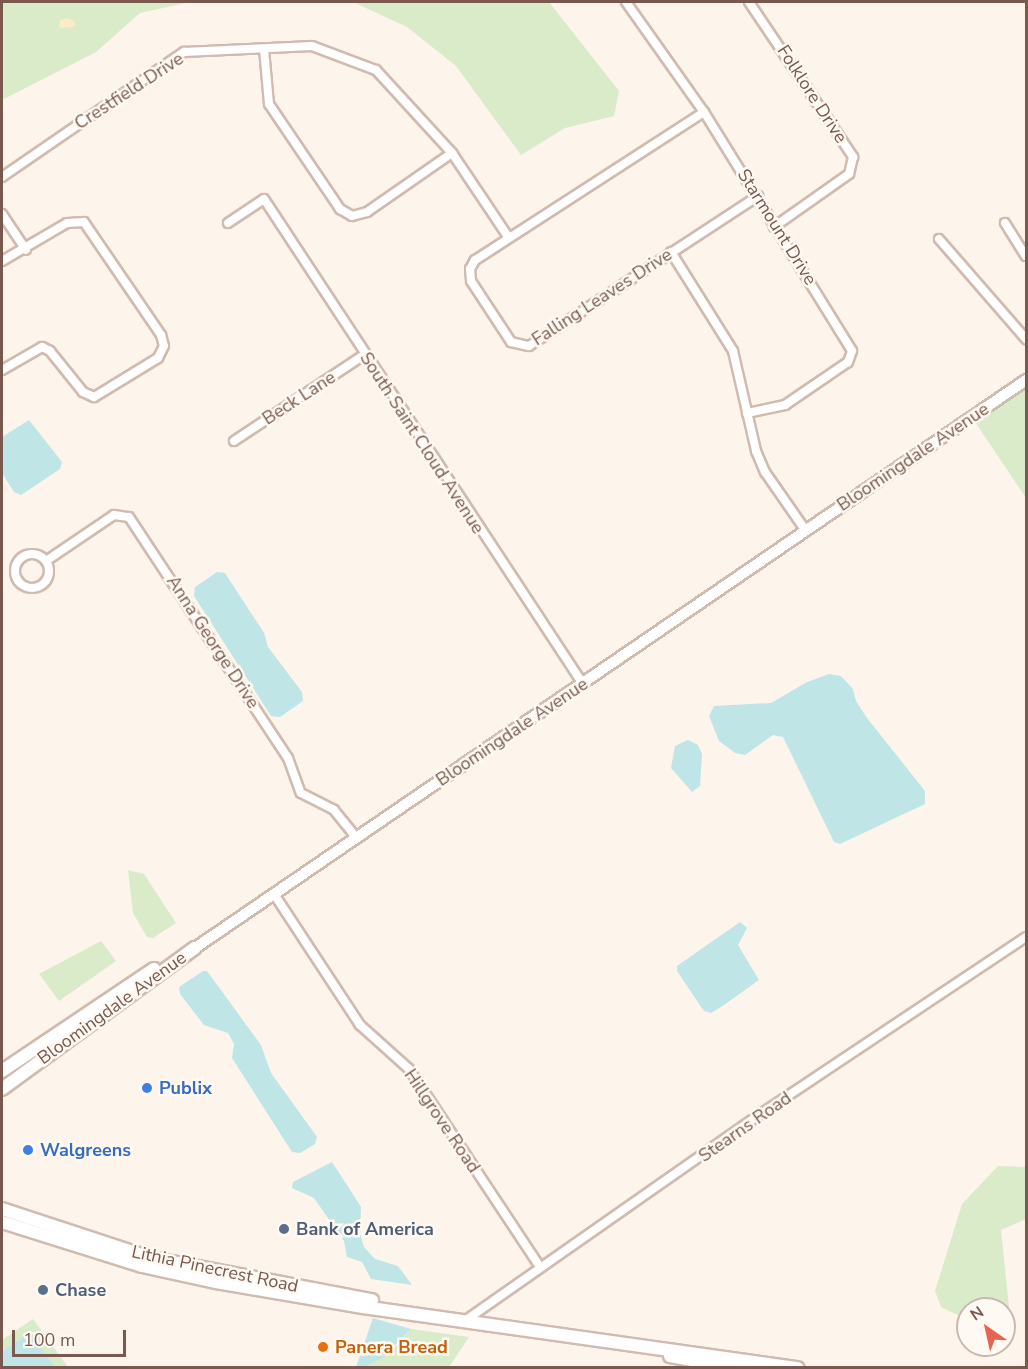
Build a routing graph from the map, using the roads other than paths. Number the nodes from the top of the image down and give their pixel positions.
1 (626, 2) edge
2 (749, 2) edge
3 (264, 49) junction
4 (704, 112) junction
5 (452, 153) junction
6 (2, 177) edge
7 (758, 196) junction
8 (2, 214) edge
9 (228, 223) dead end
10 (1005, 223) dead end
11 (774, 227) junction
12 (509, 238) junction
13 (939, 239) dead end
14 (26, 250) junction
15 (671, 252) junction
16 (1026, 256) edge
17 (2, 261) edge
18 (1026, 339) edge
19 (364, 355) junction
20 (2, 370) edge
21 (1026, 380) edge
22 (747, 413) junction
23 (234, 441) dead end
24 (806, 531) junction
25 (46, 561) junction
26 (582, 684) junction
27 (357, 838) junction
28 (274, 894) junction
29 (1026, 937) edge
30 (195, 948) junction
31 (2, 1071) edge
32 (2, 1089) edge
33 (2, 1209) edge
34 (2, 1222) edge
35 (540, 1267) junction
36 (433, 1315) junction
37 (466, 1320) junction
38 (725, 1365) edge
39 (798, 1368) edge

1 - 4 street, Starmount Drive
2 - 11 street, Folklore Drive
3 - 5 street, Crestfield Drive
3 - 5 street
3 - 6 street, Crestfield Drive
4 - 7 street, Starmount Drive
4 - 12 street, Falling Leaves Drive
5 - 12 street, Crestfield Drive
7 - 11 street, Starmount Drive
7 - 15 street, Falling Leaves Drive
8 - 14 street
9 - 19 street, South Saint Cloud Avenue
10 - 16 street
11 - 22 street, Starmount Drive
12 - 15 street, Falling Leaves Drive
13 - 18 street
14 - 17 street
14 - 20 street
15 - 22 street
19 - 23 street, Beck Lane
19 - 26 street, South Saint Cloud Avenue
21 - 24 street, Bloomingdale Avenue
22 - 24 street
24 - 26 street, Bloomingdale Avenue
25 - 25 street
25 - 27 street, Anna George Drive
26 - 27 street, Bloomingdale Avenue
27 - 28 street, Bloomingdale Avenue
28 - 30 street, Bloomingdale Avenue
28 - 35 street, Hillgrove Road
29 - 35 street, Stearns Road
30 - 31 main road
30 - 32 main road, Bloomingdale Avenue
33 - 36 main road, Lithia Pinecrest Road
34 - 36 main road, Lithia Pinecrest Road
35 - 37 street, Stearns Road
36 - 37 main road, Lithia Pinecrest Road
37 - 38 main road, Lithia Pinecrest Road
38 - 39 main road, Lithia Pinecrest Road

